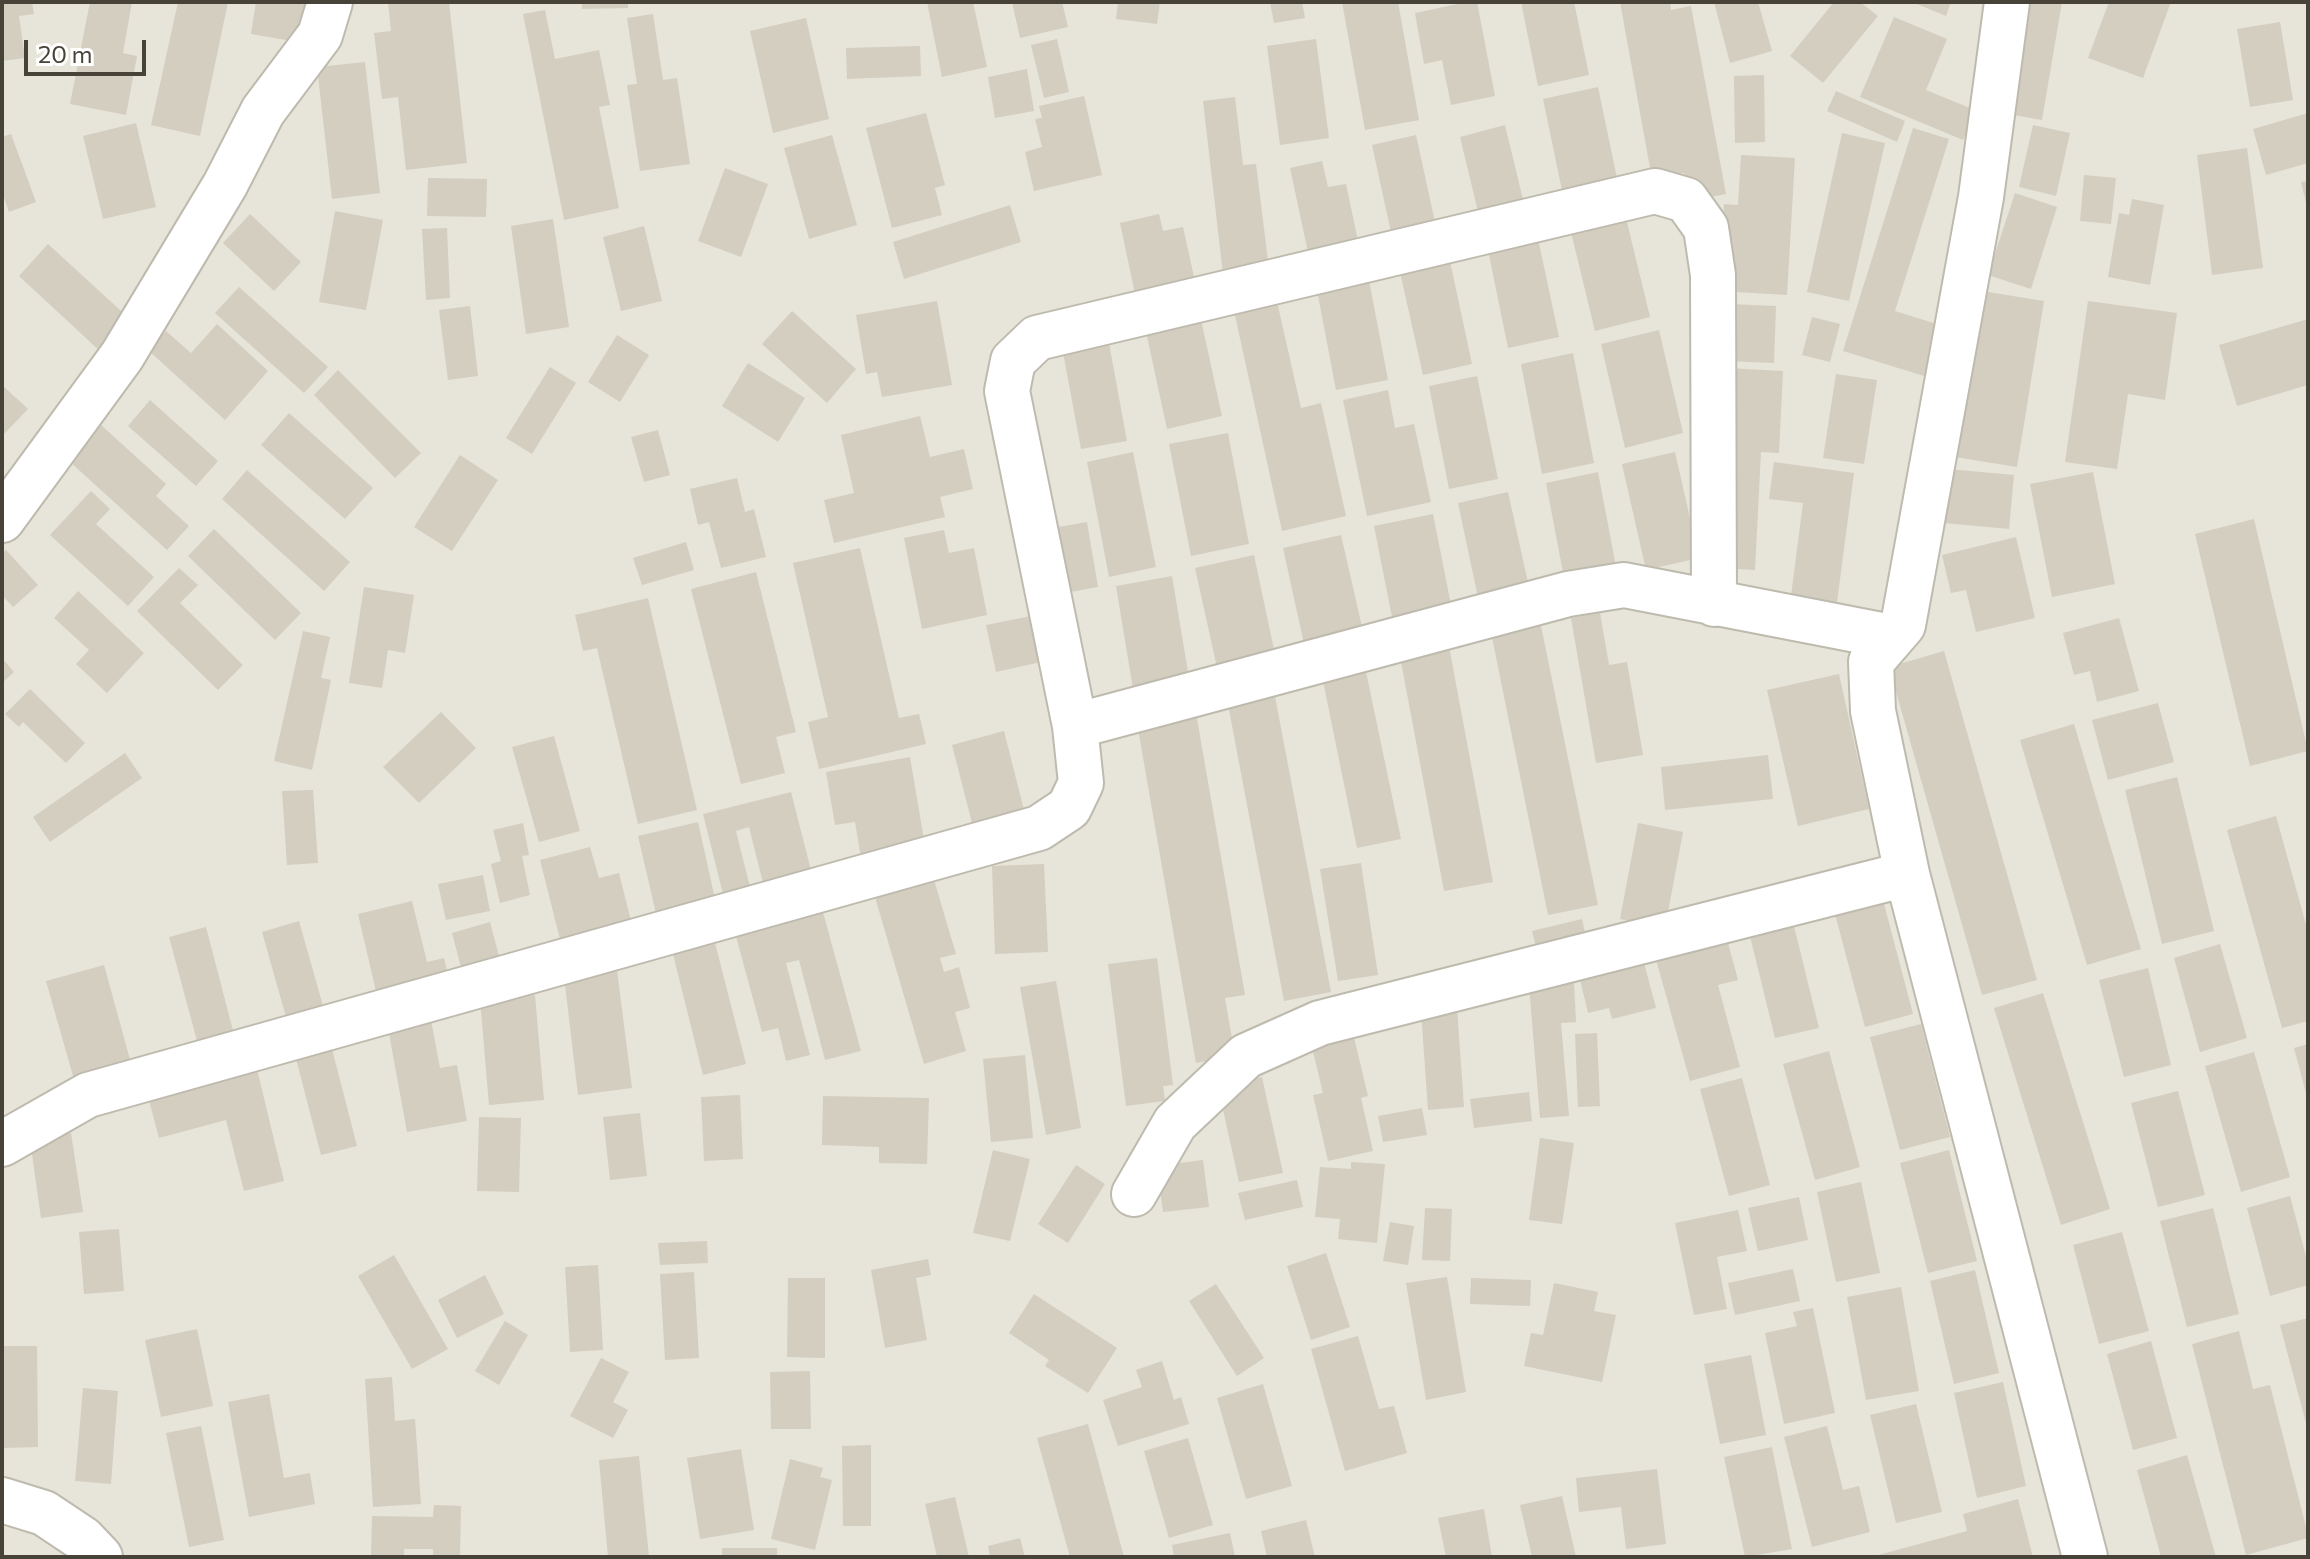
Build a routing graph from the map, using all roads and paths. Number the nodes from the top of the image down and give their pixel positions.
1 (330, 2) edge
2 (2007, 2) edge
3 (2, 520) edge
4 (1714, 604) junction
5 (1892, 637) junction
6 (1075, 726) junction
7 (1907, 874) junction
8 (2, 1144) edge
9 (1134, 1194) dead end
10 (2, 1500) edge
11 (100, 1557) edge
12 (2085, 1557) edge

1 - 3 street
2 - 5 street
4 - 5 street
4 - 6 street
4 - 6 street
5 - 7 street
6 - 8 street
7 - 9 street
7 - 12 street
10 - 11 street

